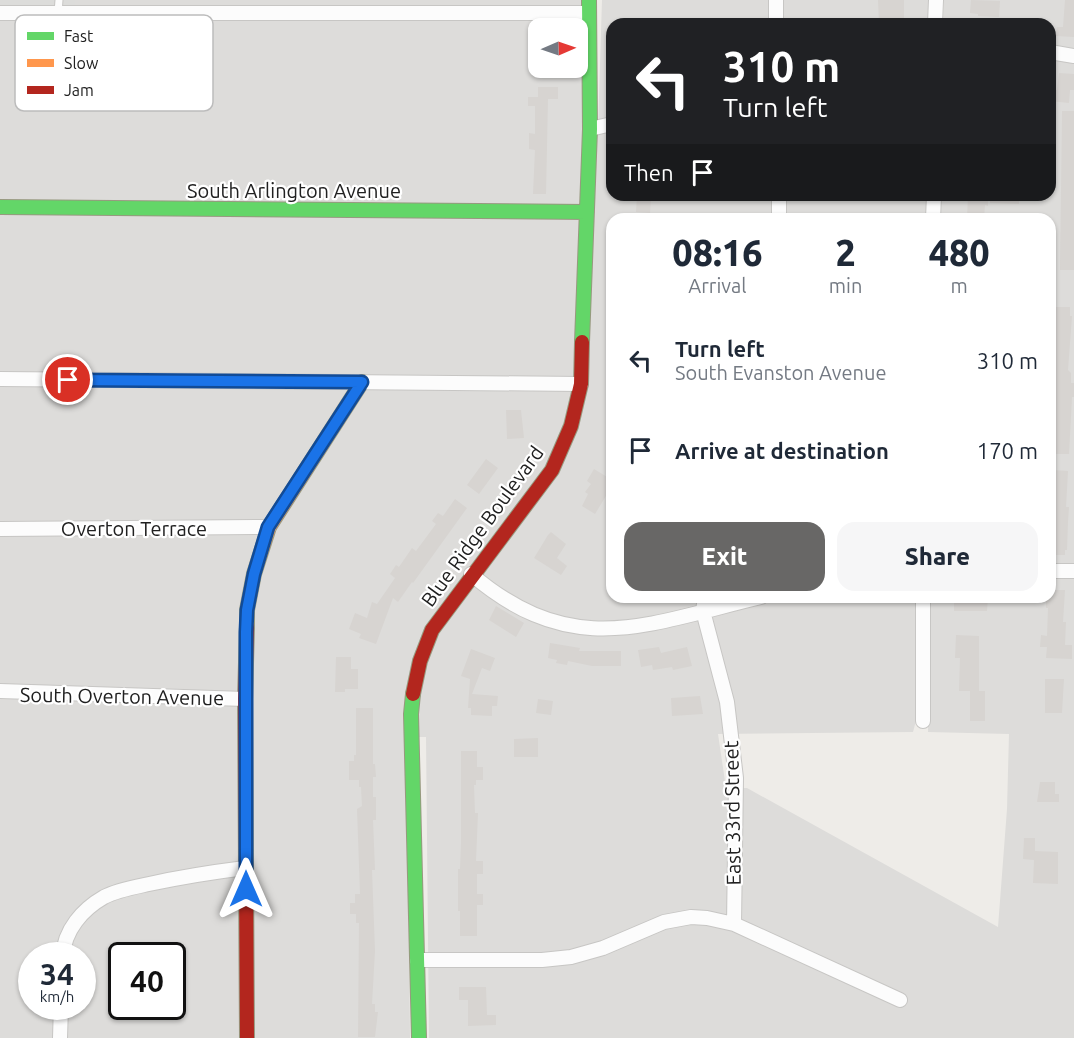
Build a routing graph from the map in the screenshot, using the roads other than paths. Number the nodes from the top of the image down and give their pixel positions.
1 (776, 0) edge
2 (936, 0) edge
3 (58, 6) edge
4 (588, 6) edge
5 (0, 13) edge
6 (776, 18) edge
7 (935, 18) edge
8 (1056, 53) edge
9 (1074, 56) edge
10 (606, 125) edge
11 (590, 129) junction
12 (0, 207) edge
13 (587, 212) junction
14 (0, 379) edge
15 (362, 382) junction
16 (582, 384) junction
17 (268, 527) junction
18 (0, 530) edge
19 (1056, 571) edge
20 (1074, 571) edge
21 (471, 574) junction
22 (923, 603) edge
23 (704, 604) edge
24 (0, 692) edge
25 (245, 699) junction
26 (923, 721) dead end
27 (245, 868) junction
28 (734, 924) junction
29 (67, 942) edge
30 (417, 960) junction
31 (900, 1000) dead end
32 (61, 1020) edge
33 (60, 1038) edge
34 (247, 1038) edge
35 (419, 1038) edge

1 - 6 street
2 - 7 street
3 - 4 street
3 - 5 street
4 - 11 street, Blue Ridge Boulevard
8 - 9 street
10 - 11 street
11 - 13 street, Blue Ridge Boulevard
12 - 13 street, South Arlington Avenue
13 - 16 street, Blue Ridge Boulevard
14 - 15 street
15 - 16 street
15 - 17 street
16 - 21 street, Blue Ridge Boulevard
17 - 18 street, Overton Terrace
17 - 25 street
19 - 20 street
21 - 23 street
21 - 30 street, Blue Ridge Boulevard
22 - 26 street
23 - 28 street, East 33rd Street
24 - 25 street, South Overton Avenue
25 - 27 street
27 - 29 street
27 - 34 street
28 - 30 street
28 - 31 street
30 - 35 street, Blue Ridge Boulevard
32 - 33 street

